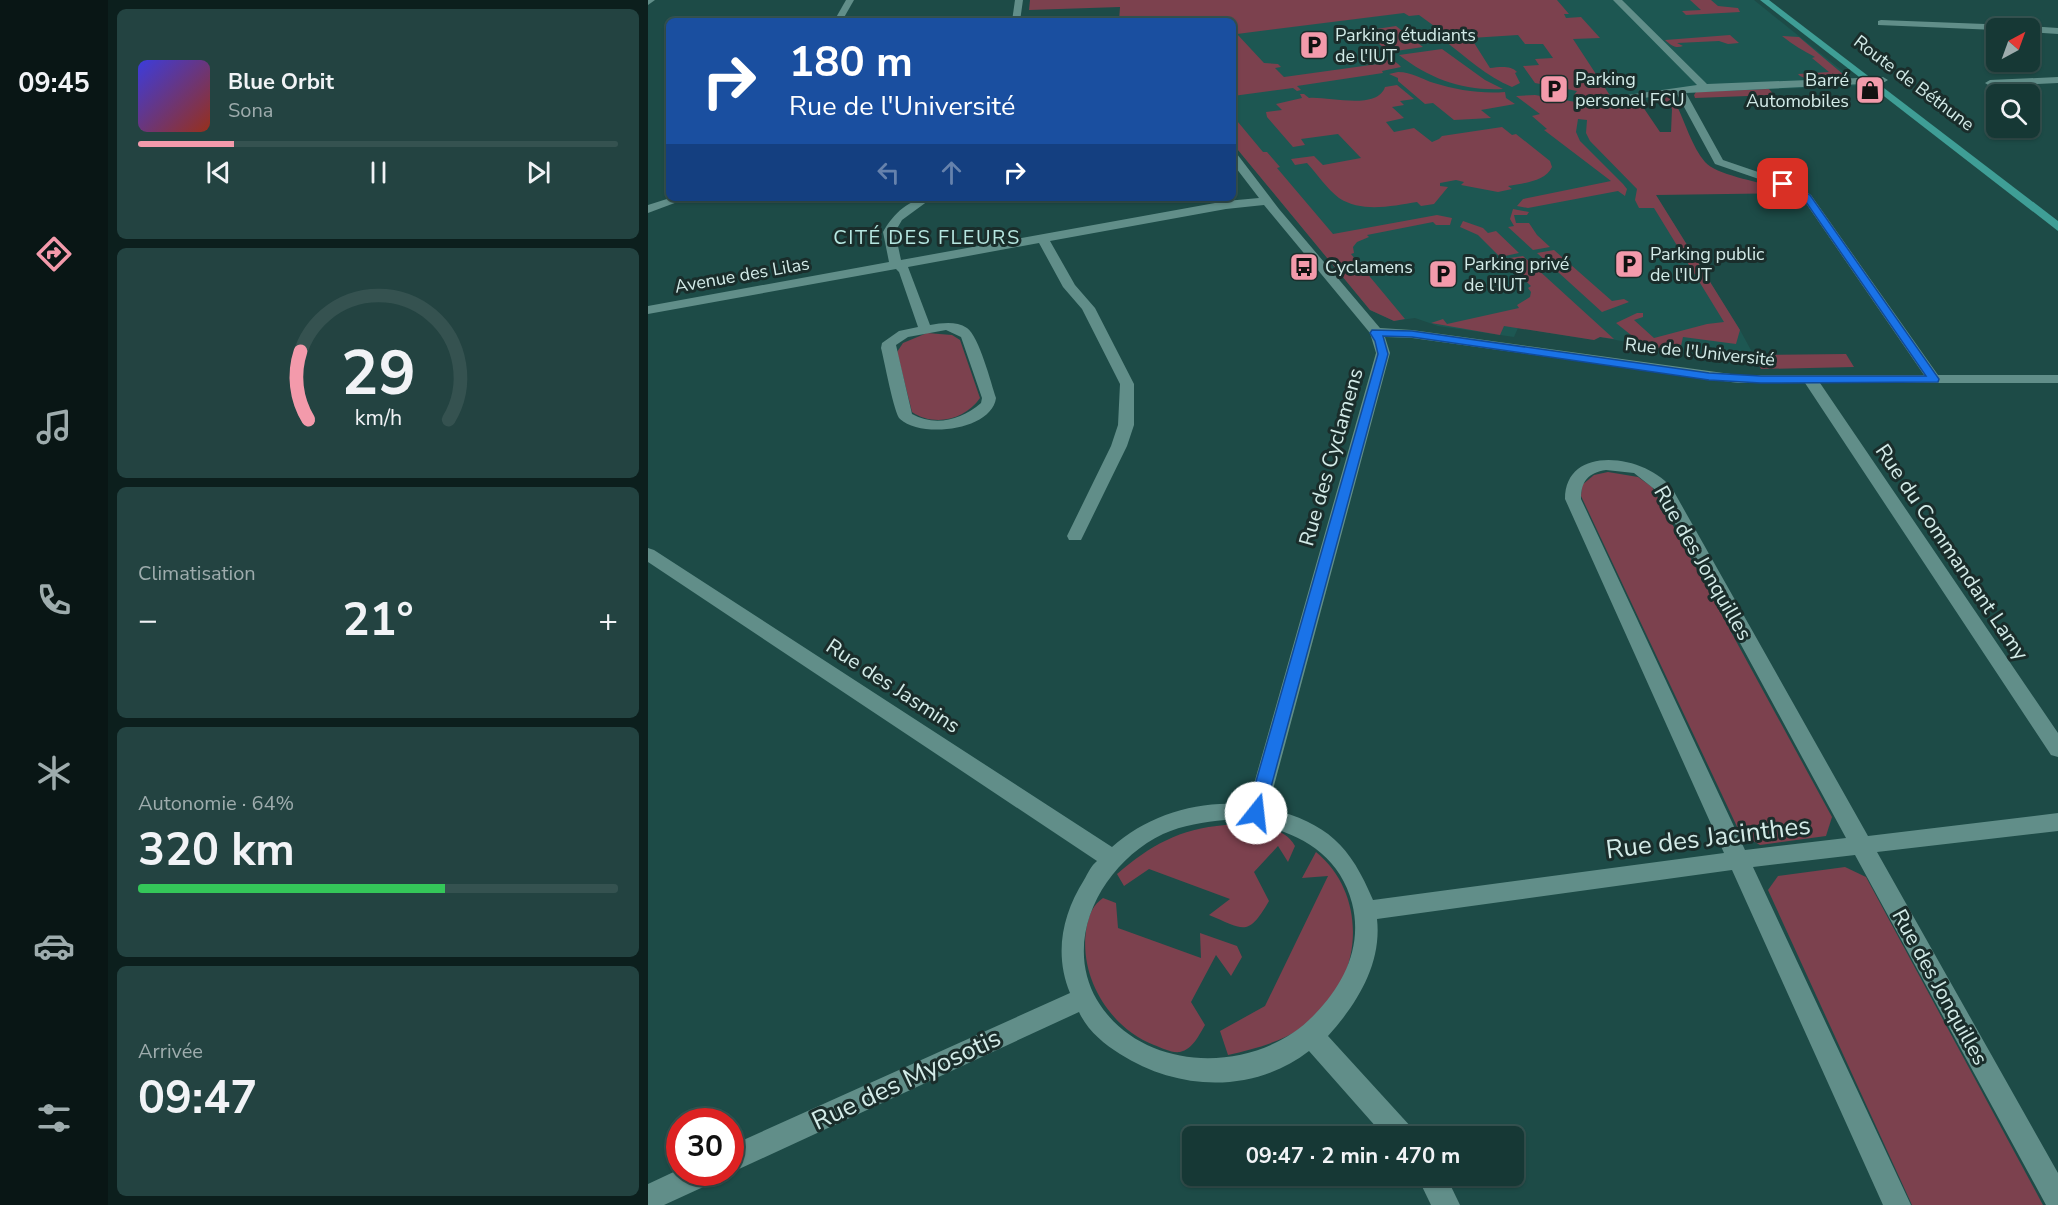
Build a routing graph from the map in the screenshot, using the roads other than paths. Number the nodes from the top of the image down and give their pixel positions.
1 (850, 0) edge
2 (1019, 0) edge
3 (1617, 0) edge
4 (1764, 0) edge
5 (1778, 0) edge
6 (840, 18) edge
7 (1016, 18) edge
8 (1881, 23) dead end
9 (1986, 28) edge
10 (2040, 29) edge
11 (2058, 30) edge
12 (1883, 80) junction
13 (2058, 80) edge
14 (1871, 81) junction
15 (1990, 83) dead end
16 (1704, 87) junction
17 (1679, 89) junction
18 (1613, 100) dead end
19 (1236, 160) edge
20 (672, 201) edge
21 (922, 201) edge
22 (1268, 201) junction
23 (648, 208) edge
24 (2058, 214) edge
25 (2058, 227) edge
26 (1043, 238) junction
27 (898, 264) junction
28 (648, 310) edge
29 (925, 329) junction
30 (1376, 333) junction
31 (1934, 379) junction
32 (2058, 379) edge
33 (1810, 380) junction
34 (1075, 536) dead end
35 (648, 554) edge
36 (2058, 749) edge
37 (1256, 813) junction
38 (2058, 822) edge
39 (1862, 847) junction
40 (1112, 859) junction
41 (1738, 860) junction
42 (1365, 911) junction
43 (1082, 999) junction
44 (1312, 1036) junction
45 (1393, 1126) edge
46 (744, 1154) edge
47 (674, 1186) edge
48 (1436, 1186) edge
49 (648, 1198) edge
50 (2058, 1200) edge
51 (1446, 1205) edge
52 (1897, 1205) edge

1 - 6 street
2 - 7 street
3 - 16 street
4 - 14 main road, Route de Béthune
5 - 12 main road, Route de Béthune
8 - 9 street
10 - 11 street
12 - 14 street
12 - 24 main road, Route de Béthune
13 - 15 street
14 - 16 street
14 - 25 main road, Route de Béthune
16 - 17 street
17 - 18 street
17 - 31 street
19 - 22 street, Rue des Cyclamens
20 - 23 street
21 - 27 street
22 - 26 street, Avenue des Lilas
22 - 30 street, Rue des Cyclamens
26 - 27 street, Avenue des Lilas
26 - 34 street
27 - 28 street, Avenue des Lilas
27 - 29 street
29 - 29 street
30 - 33 street, Rue de l'Université
30 - 37 street, Rue des Cyclamens
31 - 32 street, Rue de l'Université
31 - 33 street, Rue de l'Université
33 - 36 street, Rue du Commandant Lamy
35 - 40 street, Rue des Jasmins
37 - 40 street
37 - 42 street
38 - 39 street, Rue des Jacinthes
39 - 41 street, Rue des Jacinthes
39 - 41 street, Rue des Jonquilles
39 - 50 street, Rue des Jonquilles
40 - 43 street
41 - 42 street, Rue des Jacinthes
41 - 52 street, Rue des Jonquilles
42 - 44 street
43 - 44 street
43 - 46 street, Rue des Myosotis
44 - 45 street
47 - 49 street
48 - 51 street

